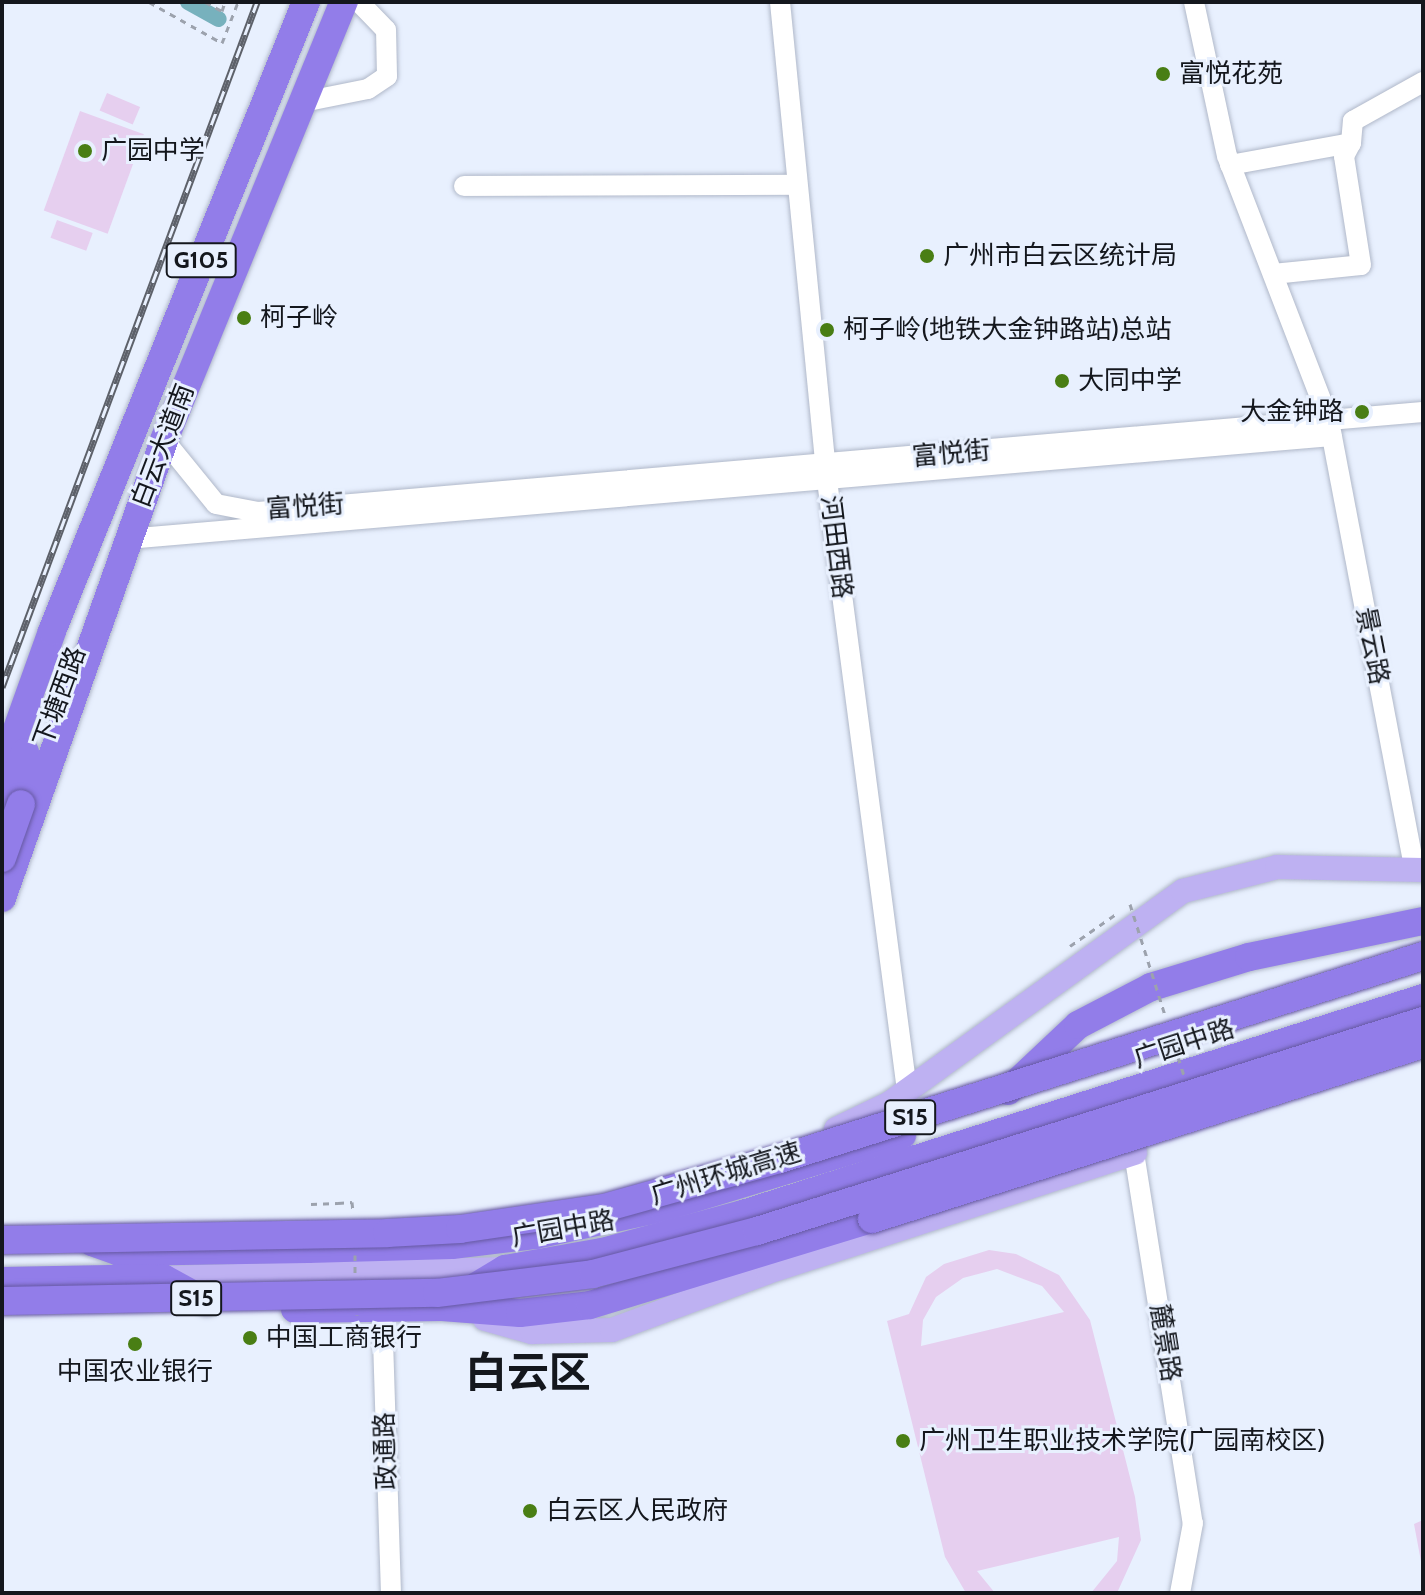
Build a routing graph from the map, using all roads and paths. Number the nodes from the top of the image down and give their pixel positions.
1 (149, 2) edge
2 (205, 2) edge
3 (225, 2) edge
4 (306, 2) edge
5 (344, 2) edge
6 (359, 2) edge
7 (780, 2) edge
8 (1194, 2) edge
9 (236, 3) edge
10 (1423, 82) edge
11 (303, 102) junction
12 (1351, 143) junction
13 (1230, 165) junction
14 (797, 185) junction
15 (464, 186) dead end
16 (1273, 274) junction
17 (1423, 412) edge
18 (1330, 429) junction
19 (164, 440) junction
20 (826, 474) junction
21 (99, 518) junction
22 (127, 539) junction
23 (2, 771) edge
24 (10, 806) edge
25 (2, 858) edge
26 (1419, 870) edge
27 (2, 898) edge
28 (1423, 921) edge
29 (1070, 946) dead end
30 (1423, 956) edge
31 (1423, 968) edge
32 (1423, 998) edge
33 (1423, 1021) edge
34 (1168, 1024) dead end
35 (1423, 1028) edge
36 (1423, 1044) edge
37 (1177, 1054) dead end
38 (1186, 1084) dead end
39 (907, 1090) junction
40 (1120, 1093) junction
41 (995, 1104) junction
42 (1128, 1123) junction
43 (762, 1153) junction
44 (1135, 1153) junction
45 (811, 1165) junction
46 (846, 1182) junction
47 (924, 1189) junction
48 (311, 1204) dead end
49 (509, 1211) junction
50 (353, 1217) dead end
51 (50, 1227) junction
52 (2, 1228) edge
53 (655, 1239) junction
54 (2, 1240) edge
55 (452, 1245) junction
56 (354, 1249) dead end
57 (119, 1252) junction
58 (2, 1254) edge
59 (505, 1269) junction
60 (163, 1278) junction
61 (361, 1278) junction
62 (34, 1280) junction
63 (2, 1281) edge
64 (2, 1301) edge
65 (442, 1307) junction
66 (224, 1310) junction
67 (369, 1310) junction
68 (2, 1314) edge
69 (346, 1327) dead end
70 (391, 1593) edge
71 (1180, 1593) edge

1 - 9 path
2 - 3 path
4 - 21 highway, 白云大道南 / G105
5 - 11 highway, 白云大道南 / G105
6 - 11 street
7 - 14 street, 河田西路
8 - 13 street
10 - 12 street
11 - 19 highway, 白云大道南 / G105
12 - 13 street
12 - 16 street
13 - 16 street
14 - 15 street
14 - 20 street, 河田西路
16 - 18 street
17 - 18 street, 富悦街
18 - 20 street, 富悦街
18 - 26 street, 景云路
19 - 20 street, 富悦街
19 - 22 highway, 白云大道南 / G105
20 - 22 street, 富悦街
20 - 39 street, 河田西路
21 - 23 highway, 白云大道南
21 - 24 highway, 下塘西路 / G105
22 - 24 highway, 下塘西路 / G105
22 - 27 highway, 白云大道南
24 - 25 highway, 下塘西路 / G105, bridge
26 - 39 main road
28 - 41 highway
29 - 34 path, bridge
30 - 54 highway, 广州环城高速 / S15, bridge
31 - 41 highway, 广园中路
32 - 40 highway, 广园中路
33 - 64 highway, S15, bridge
35 - 42 main road
36 - 65 highway, bridge
37 - 38 path, bridge
39 - 41 main road
39 - 43 main road
40 - 42 street, 麓景路
40 - 46 highway, 广园中路
41 - 45 highway, 广园中路
42 - 44 street, 麓景路
42 - 47 main road
43 - 45 main road
43 - 49 main road
44 - 65 main road
44 - 71 street, 麓景路
45 - 55 highway, 广园中路
46 - 47 main road
46 - 53 highway, 广园中路
47 - 53 main road
48 - 50 path, bridge
49 - 51 main road
49 - 55 main road
51 - 52 highway
51 - 57 highway
53 - 59 highway, 广园中路
55 - 57 highway, 广园中路
56 - 61 path, bridge
57 - 58 main road, 广园中路
59 - 61 main road, 广园中路
59 - 65 highway
60 - 61 main road, 广园中路
60 - 62 highway, 广园中路
60 - 66 highway
61 - 65 main road
62 - 63 highway, 广园中路
62 - 64 main road
65 - 67 highway
66 - 67 highway
66 - 68 main road
67 - 69 path, bridge
67 - 70 street, 政通路

